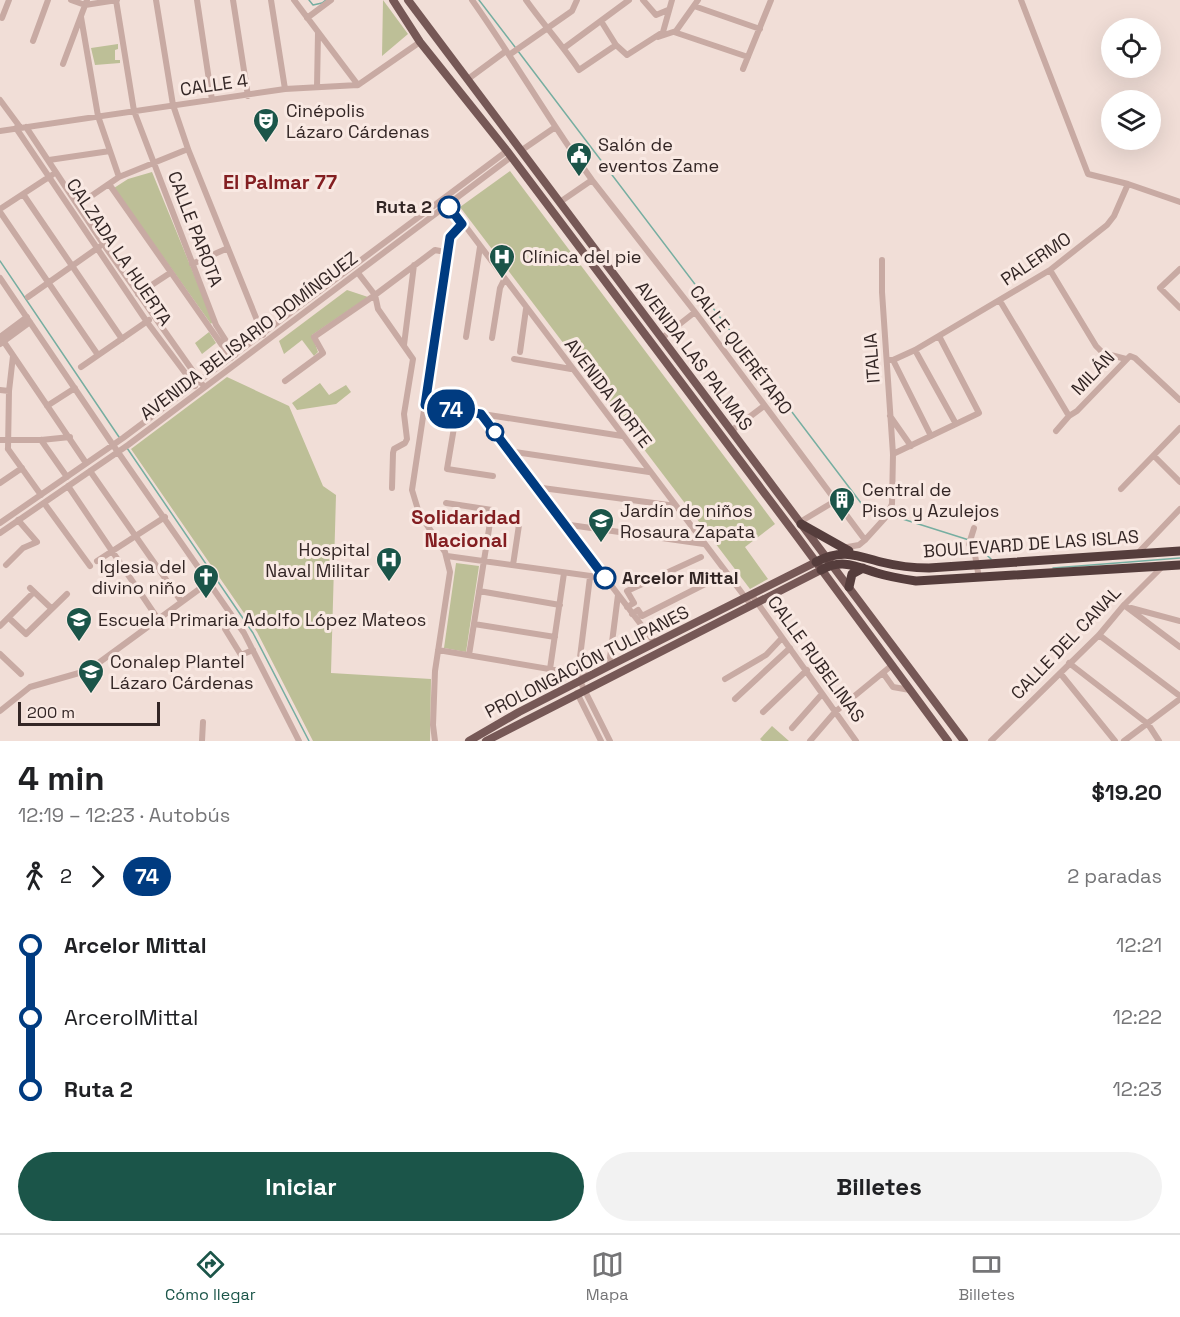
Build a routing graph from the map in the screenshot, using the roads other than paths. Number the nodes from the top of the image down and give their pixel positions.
1 (9, 0) edge
2 (48, 0) edge
3 (71, 0) edge
4 (117, 0) edge
5 (156, 0) edge
6 (197, 0) edge
7 (233, 0) edge
8 (271, 0) edge
9 (294, 0) edge
10 (332, 0) edge
11 (393, 0) edge
12 (408, 0) edge
13 (472, 0) edge
14 (526, 0) edge
15 (577, 0) edge
16 (629, 0) edge
17 (643, 0) edge
18 (672, 0) edge
19 (1021, 0) edge
20 (768, 1) edge
21 (86, 2) edge
22 (696, 3) edge
23 (668, 10) junction
24 (81, 17) junction
25 (2, 18) dead end
26 (307, 18) junction
27 (601, 21) junction
28 (760, 28) junction
29 (547, 30) junction
30 (318, 32) junction
31 (674, 32) junction
32 (652, 39) junction
33 (33, 41) dead end
34 (420, 42) junction
35 (616, 45) junction
36 (564, 48) junction
37 (510, 52) junction
38 (748, 57) junction
39 (63, 64) dead end
40 (743, 69) dead end
41 (468, 79) junction
42 (358, 85) junction
43 (316, 87) junction
44 (285, 89) junction
45 (248, 96) junction
46 (0, 100) edge
47 (212, 100) junction
48 (173, 105) junction
49 (134, 111) junction
50 (98, 116) junction
51 (21, 127) junction
52 (554, 128) junction
53 (0, 130) edge
54 (188, 149) junction
55 (522, 150) junction
56 (110, 151) junction
57 (509, 154) junction
58 (49, 160) junction
59 (153, 162) junction
60 (488, 169) junction
61 (56, 172) junction
62 (50, 177) junction
63 (119, 177) junction
64 (592, 180) junction
65 (109, 184) junction
66 (1128, 184) junction
67 (24, 194) junction
68 (446, 197) junction
69 (560, 202) junction
70 (1180, 202) edge
71 (78, 205) junction
72 (448, 205) junction
73 (0, 211) edge
74 (462, 224) junction
75 (100, 247) junction
76 (228, 248) junction
77 (480, 248) junction
78 (440, 251) dead end
79 (882, 260) dead end
80 (192, 264) junction
81 (414, 265) junction
82 (72, 266) junction
83 (1180, 269) edge
84 (1050, 270) junction
85 (170, 273) junction
86 (358, 273) junction
87 (0, 278) edge
88 (504, 279) junction
89 (48, 282) junction
90 (138, 294) junction
91 (375, 295) junction
92 (28, 297) dead end
93 (1000, 301) junction
94 (1180, 308) edge
95 (526, 309) junction
96 (695, 312) junction
97 (154, 317) junction
98 (29, 320) junction
99 (147, 322) junction
100 (213, 326) junction
101 (262, 334) junction
102 (939, 336) junction
103 (466, 337) dead end
104 (492, 338) dead end
105 (662, 338) junction
106 (122, 339) junction
107 (1, 341) edge
108 (266, 342) junction
109 (404, 345) junction
110 (915, 350) junction
111 (520, 352) dead end
112 (13, 356) junction
113 (98, 356) junction
114 (233, 356) junction
115 (514, 359) dead end
116 (1126, 359) junction
117 (890, 360) junction
118 (81, 367) dead end
119 (571, 369) junction
120 (285, 381) dead end
121 (199, 386) junction
122 (75, 388) junction
123 (0, 390) edge
124 (9, 391) junction
125 (1180, 400) edge
126 (425, 405) junction
127 (47, 406) junction
128 (764, 406) junction
129 (457, 410) junction
130 (481, 414) junction
131 (0, 415) edge
132 (9, 415) junction
133 (890, 416) junction
134 (1069, 416) junction
135 (956, 424) junction
136 (1180, 428) edge
137 (731, 431) junction
138 (1056, 431) dead end
139 (130, 432) junction
140 (623, 436) junction
141 (931, 436) junction
142 (70, 437) junction
143 (135, 439) junction
144 (0, 440) edge
145 (8, 440) junction
146 (41, 440) junction
147 (118, 442) junction
148 (911, 446) junction
149 (123, 448) junction
150 (8, 449) junction
151 (508, 451) junction
152 (0, 452) edge
153 (893, 454) junction
154 (1154, 456) junction
155 (86, 463) junction
156 (22, 468) junction
157 (90, 471) junction
158 (649, 472) junction
159 (493, 476) dead end
160 (67, 477) junction
161 (1180, 482) edge
162 (0, 483) edge
163 (68, 486) junction
164 (536, 487) junction
165 (392, 488) dead end
166 (1121, 489) dead end
167 (41, 495) junction
168 (835, 501) junction
169 (44, 502) junction
170 (446, 502) dead end
171 (676, 506) junction
172 (1180, 509) edge
173 (165, 517) junction
174 (490, 518) junction
175 (18, 520) junction
176 (0, 523) edge
177 (801, 523) junction
178 (563, 524) junction
179 (974, 528) dead end
180 (0, 533) edge
181 (135, 536) junction
182 (862, 542) junction
183 (704, 544) junction
184 (841, 548) junction
185 (112, 551) junction
186 (1180, 551) edge
187 (1137, 554) junction
188 (447, 556) junction
189 (862, 556) junction
190 (701, 557) dead end
191 (1180, 557) edge
192 (828, 560) junction
193 (97, 561) dead end
194 (484, 562) junction
195 (881, 562) junction
196 (6, 565) dead end
197 (513, 565) junction
198 (1180, 565) edge
199 (90, 566) dead end
200 (818, 566) junction
201 (977, 566) junction
202 (1163, 566) junction
203 (863, 568) junction
204 (564, 573) junction
205 (878, 573) junction
206 (590, 577) junction
207 (719, 577) dead end
208 (605, 578) junction
209 (979, 578) junction
210 (209, 582) junction
211 (849, 587) junction
212 (479, 591) junction
213 (67, 594) dead end
214 (618, 595) junction
215 (748, 596) junction
216 (181, 601) junction
217 (753, 604) junction
218 (560, 605) junction
219 (1126, 606) junction
220 (51, 608) junction
221 (635, 609) junction
222 (9, 618) junction
223 (158, 618) junction
224 (700, 620) junction
225 (236, 621) junction
226 (1180, 621) edge
227 (474, 624) junction
228 (0, 626) edge
229 (705, 628) junction
230 (1099, 635) junction
231 (555, 637) junction
232 (782, 638) junction
233 (655, 643) junction
234 (1180, 647) edge
235 (790, 648) junction
236 (253, 650) junction
237 (438, 650) junction
238 (0, 654) edge
239 (469, 655) junction
240 (1069, 663) junction
241 (609, 666) junction
242 (891, 666) junction
243 (550, 669) junction
244 (807, 670) junction
245 (883, 673) junction
246 (1060, 673) junction
247 (21, 674) dead end
248 (579, 677) junction
249 (724, 679) dead end
250 (910, 690) junction
251 (581, 692) junction
252 (822, 694) junction
253 (1180, 698) edge
254 (735, 699) dead end
255 (0, 711) edge
256 (763, 712) dead end
257 (835, 712) junction
258 (202, 722) dead end
259 (1148, 724) junction
260 (792, 728) dead end
261 (854, 740) edge
262 (202, 741) edge
263 (299, 741) edge
264 (435, 741) edge
265 (469, 741) edge
266 (486, 741) edge
267 (602, 741) edge
268 (610, 741) edge
269 (810, 741) edge
270 (948, 741) edge
271 (964, 741) edge
272 (991, 741) edge
273 (1115, 741) edge
274 (1124, 741) edge
275 (1159, 741) edge

1 - 25 street
2 - 33 street
3 - 21 street
4 - 21 street
4 - 49 street, CALLE PAROTA
5 - 48 street
6 - 47 street
7 - 45 street
8 - 44 street
9 - 26 street
10 - 26 street
11 - 34 main road, AVENIDA LAS PALMAS
12 - 41 main road, AVENIDA LAS PALMAS
13 - 37 street, CALLE QUERÉTARO
14 - 29 street
15 - 29 street
16 - 27 street
17 - 23 street
18 - 23 street
19 - 66 street
20 - 28 street
21 - 24 street
22 - 28 street
22 - 31 street
23 - 32 street
24 - 39 street
24 - 50 street
26 - 30 street
27 - 35 street
27 - 36 street
28 - 38 street
29 - 36 street
29 - 37 street
30 - 42 street
30 - 43 street
31 - 32 street
31 - 38 street
32 - 35 street
34 - 42 street
34 - 57 main road, AVENIDA LAS PALMAS
35 - 36 street
37 - 41 street
37 - 52 street, CALLE QUERÉTARO
38 - 40 street
41 - 55 main road, AVENIDA LAS PALMAS
42 - 43 street, CALLE 4
43 - 44 street, CALLE 4
44 - 45 street, CALLE 4
45 - 47 street, CALLE 4
46 - 51 street, CALZADA LA HUERTA
47 - 48 street, CALLE 4
48 - 49 street, CALLE 4
48 - 54 street
49 - 50 street, CALLE 4
49 - 59 street, CALLE PAROTA
50 - 51 street, CALLE 4
50 - 56 street
51 - 53 street, CALLE 4
51 - 58 street
51 - 62 street, CALZADA LA HUERTA
52 - 55 street
52 - 64 street, CALLE QUERÉTARO
54 - 59 street
54 - 76 street
55 - 69 main road, AVENIDA LAS PALMAS
56 - 58 street
56 - 63 street
57 - 60 street, AVENIDA BELISARIO DOMÍNGUEZ
57 - 200 main road, AVENIDA LAS PALMAS
58 - 61 street
59 - 63 street
59 - 80 street, CALLE PAROTA
60 - 68 street, AVENIDA BELISARIO DOMÍNGUEZ
60 - 72 street, AVENIDA BELISARIO DOMÍNGUEZ
61 - 62 street
61 - 71 street
62 - 67 street
62 - 75 street, CALZADA LA HUERTA
63 - 65 street
64 - 69 street
64 - 96 street, CALLE QUERÉTARO
65 - 71 street
65 - 85 street
66 - 70 street
66 - 84 street, PALERMO
67 - 73 street
67 - 82 street
68 - 72 street, AVENIDA NORTE
68 - 101 street, AVENIDA BELISARIO DOMÍNGUEZ
69 - 105 main road, AVENIDA LAS PALMAS
71 - 75 street
72 - 74 street, AVENIDA NORTE
72 - 86 street, AVENIDA BELISARIO DOMÍNGUEZ
73 - 89 street
74 - 77 street, AVENIDA NORTE
74 - 126 street
75 - 82 street
75 - 90 street
75 - 99 street, CALZADA LA HUERTA
76 - 80 street
76 - 101 street
77 - 88 street, AVENIDA NORTE
77 - 103 street
78 - 81 street
79 - 117 street, ITALIA
80 - 100 street, CALLE PAROTA
81 - 91 street
81 - 109 street
82 - 89 street
82 - 106 street
83 - 94 street
84 - 93 street, PALERMO
84 - 116 street
85 - 90 street
85 - 100 street
86 - 91 street
86 - 108 street, AVENIDA BELISARIO DOMÍNGUEZ
87 - 98 street
88 - 95 street, AVENIDA NORTE
88 - 104 street
89 - 92 street
89 - 113 street
90 - 97 street
91 - 109 street
91 - 120 street
93 - 102 street, PALERMO
93 - 134 street
95 - 111 street
95 - 119 street, AVENIDA NORTE
96 - 105 street
96 - 128 street, CALLE QUERÉTARO
97 - 99 street
97 - 121 street
98 - 107 street
98 - 122 street
99 - 106 street
99 - 121 street, CALZADA LA HUERTA
100 - 114 street
101 - 108 street
101 - 114 street, AVENIDA BELISARIO DOMÍNGUEZ
102 - 110 street, PALERMO
102 - 135 street
105 - 137 main road, AVENIDA LAS PALMAS
106 - 113 street
107 - 112 street
108 - 121 street, AVENIDA BELISARIO DOMÍNGUEZ
109 - 165 street
110 - 117 street, PALERMO
110 - 135 street
112 - 124 street
112 - 127 street
113 - 118 street
114 - 121 street, AVENIDA BELISARIO DOMÍNGUEZ
115 - 119 street
116 - 125 street, MILÁN
116 - 134 street, MILÁN
117 - 133 street, ITALIA
117 - 141 street
119 - 140 street, AVENIDA NORTE
121 - 139 street, AVENIDA BELISARIO DOMÍNGUEZ
121 - 143 street, AVENIDA BELISARIO DOMÍNGUEZ
122 - 127 street
122 - 147 street
123 - 124 street
124 - 132 street
126 - 129 street
126 - 188 street
127 - 142 street
128 - 137 street
128 - 168 street, CALLE QUERÉTARO
129 - 130 street
129 - 159 street
130 - 140 street
130 - 151 street
131 - 132 street
132 - 145 street
133 - 148 street
133 - 153 street, ITALIA
134 - 138 street, MILÁN
135 - 141 street
136 - 154 street
137 - 177 main road, AVENIDA LAS PALMAS
139 - 143 street
139 - 147 street, AVENIDA BELISARIO DOMÍNGUEZ
140 - 158 street, AVENIDA NORTE
141 - 148 street
142 - 146 street
142 - 155 street
143 - 149 street, AVENIDA BELISARIO DOMÍNGUEZ
144 - 145 street
145 - 146 street
145 - 150 street
146 - 160 street
147 - 149 street
147 - 155 street, AVENIDA BELISARIO DOMÍNGUEZ
148 - 153 street
149 - 157 street, AVENIDA BELISARIO DOMÍNGUEZ
149 - 173 street
150 - 152 street
150 - 156 street
151 - 158 street
151 - 164 street
153 - 182 street, ITALIA
154 - 161 street
154 - 166 street
155 - 160 street, AVENIDA BELISARIO DOMÍNGUEZ
156 - 162 street
156 - 167 street
157 - 163 street, AVENIDA BELISARIO DOMÍNGUEZ
157 - 181 street
158 - 171 street, AVENIDA NORTE
160 - 167 street, AVENIDA BELISARIO DOMÍNGUEZ
163 - 169 street, AVENIDA BELISARIO DOMÍNGUEZ
163 - 185 street
164 - 171 street
164 - 178 street
167 - 176 street, AVENIDA BELISARIO DOMÍNGUEZ
168 - 177 street
168 - 182 street, CALLE QUERÉTARO
169 - 175 street, AVENIDA BELISARIO DOMÍNGUEZ
169 - 199 street
170 - 174 street
171 - 183 street, AVENIDA NORTE
172 - 187 street
173 - 181 street
173 - 210 street
174 - 194 street
174 - 197 street
175 - 180 street, AVENIDA BELISARIO DOMÍNGUEZ
175 - 196 street
177 - 184 highway
177 - 192 main road, AVENIDA LAS PALMAS
178 - 183 street
178 - 208 street
179 - 201 street
181 - 185 street
181 - 216 street
182 - 184 street
182 - 189 street
183 - 215 street, AVENIDA NORTE
184 - 189 highway
185 - 193 street
185 - 223 street
186 - 187 highway, BOULEVARD DE LAS ISLAS
186 - 191 street
187 - 201 highway, BOULEVARD DE LAS ISLAS
188 - 194 street
188 - 237 street
189 - 192 highway, BOULEVARD DE LAS ISLAS
189 - 195 highway, BOULEVARD DE LAS ISLAS
190 - 221 street
192 - 200 highway
192 - 203 highway, BOULEVARD DE LAS ISLAS
192 - 211 main road, AVENIDA LAS PALMAS
194 - 197 street
194 - 212 street
195 - 201 highway, BOULEVARD DE LAS ISLAS
195 - 205 highway
197 - 204 street
198 - 202 highway, BOULEVARD DE LAS ISLAS
200 - 215 main road, PROLONGACIÓN TULIPANES
200 - 217 main road, PROLONGACIÓN TULIPANES
200 - 242 main road, AVENIDA LAS PALMAS
201 - 209 street
202 - 209 highway, BOULEVARD DE LAS ISLAS
202 - 219 street, CALLE DEL CANAL
203 - 205 highway, BOULEVARD DE LAS ISLAS
203 - 211 highway
204 - 206 street
204 - 218 street
205 - 209 highway, BOULEVARD DE LAS ISLAS
206 - 208 street
206 - 248 street
207 - 221 street
208 - 214 street
210 - 216 street
210 - 225 street
211 - 271 main road, AVENIDA LAS PALMAS
212 - 218 street
212 - 227 street
213 - 220 street
214 - 221 street
214 - 241 street
215 - 217 street, AVENIDA NORTE
215 - 224 main road, PROLONGACIÓN TULIPANES
216 - 223 street
217 - 229 main road, PROLONGACIÓN TULIPANES
217 - 232 street, CALLE RUBELINAS
218 - 231 street
219 - 226 street
219 - 230 street, CALLE DEL CANAL
219 - 234 street
220 - 222 street
220 - 222 street
221 - 233 street
222 - 228 street
223 - 255 street
224 - 229 main road
224 - 233 main road, PROLONGACIÓN TULIPANES
225 - 236 street
225 - 236 street
227 - 231 street
227 - 239 street
229 - 251 main road, PROLONGACIÓN TULIPANES
230 - 240 street, CALLE DEL CANAL
230 - 253 street
231 - 243 street
232 - 235 street, CALLE RUBELINAS
232 - 249 street
233 - 241 main road, PROLONGACIÓN TULIPANES
235 - 244 street, CALLE RUBELINAS
235 - 254 street
236 - 263 street
237 - 239 street
237 - 264 street
238 - 247 street
239 - 243 street
240 - 246 street, CALLE DEL CANAL
240 - 259 street
241 - 248 main road, PROLONGACIÓN TULIPANES
242 - 245 street
242 - 250 main road, AVENIDA LAS PALMAS
243 - 248 street
244 - 252 street, CALLE RUBELINAS
244 - 256 street
245 - 250 street
245 - 257 street
246 - 272 street, CALLE DEL CANAL
246 - 273 street
248 - 251 street
248 - 265 main road, PROLONGACIÓN TULIPANES
250 - 270 main road, AVENIDA LAS PALMAS
251 - 266 main road, PROLONGACIÓN TULIPANES
251 - 267 street
251 - 268 street
252 - 257 street, CALLE RUBELINAS
252 - 260 street
253 - 259 street
257 - 261 street, CALLE RUBELINAS
257 - 269 street
258 - 262 street
259 - 274 street
259 - 275 street

